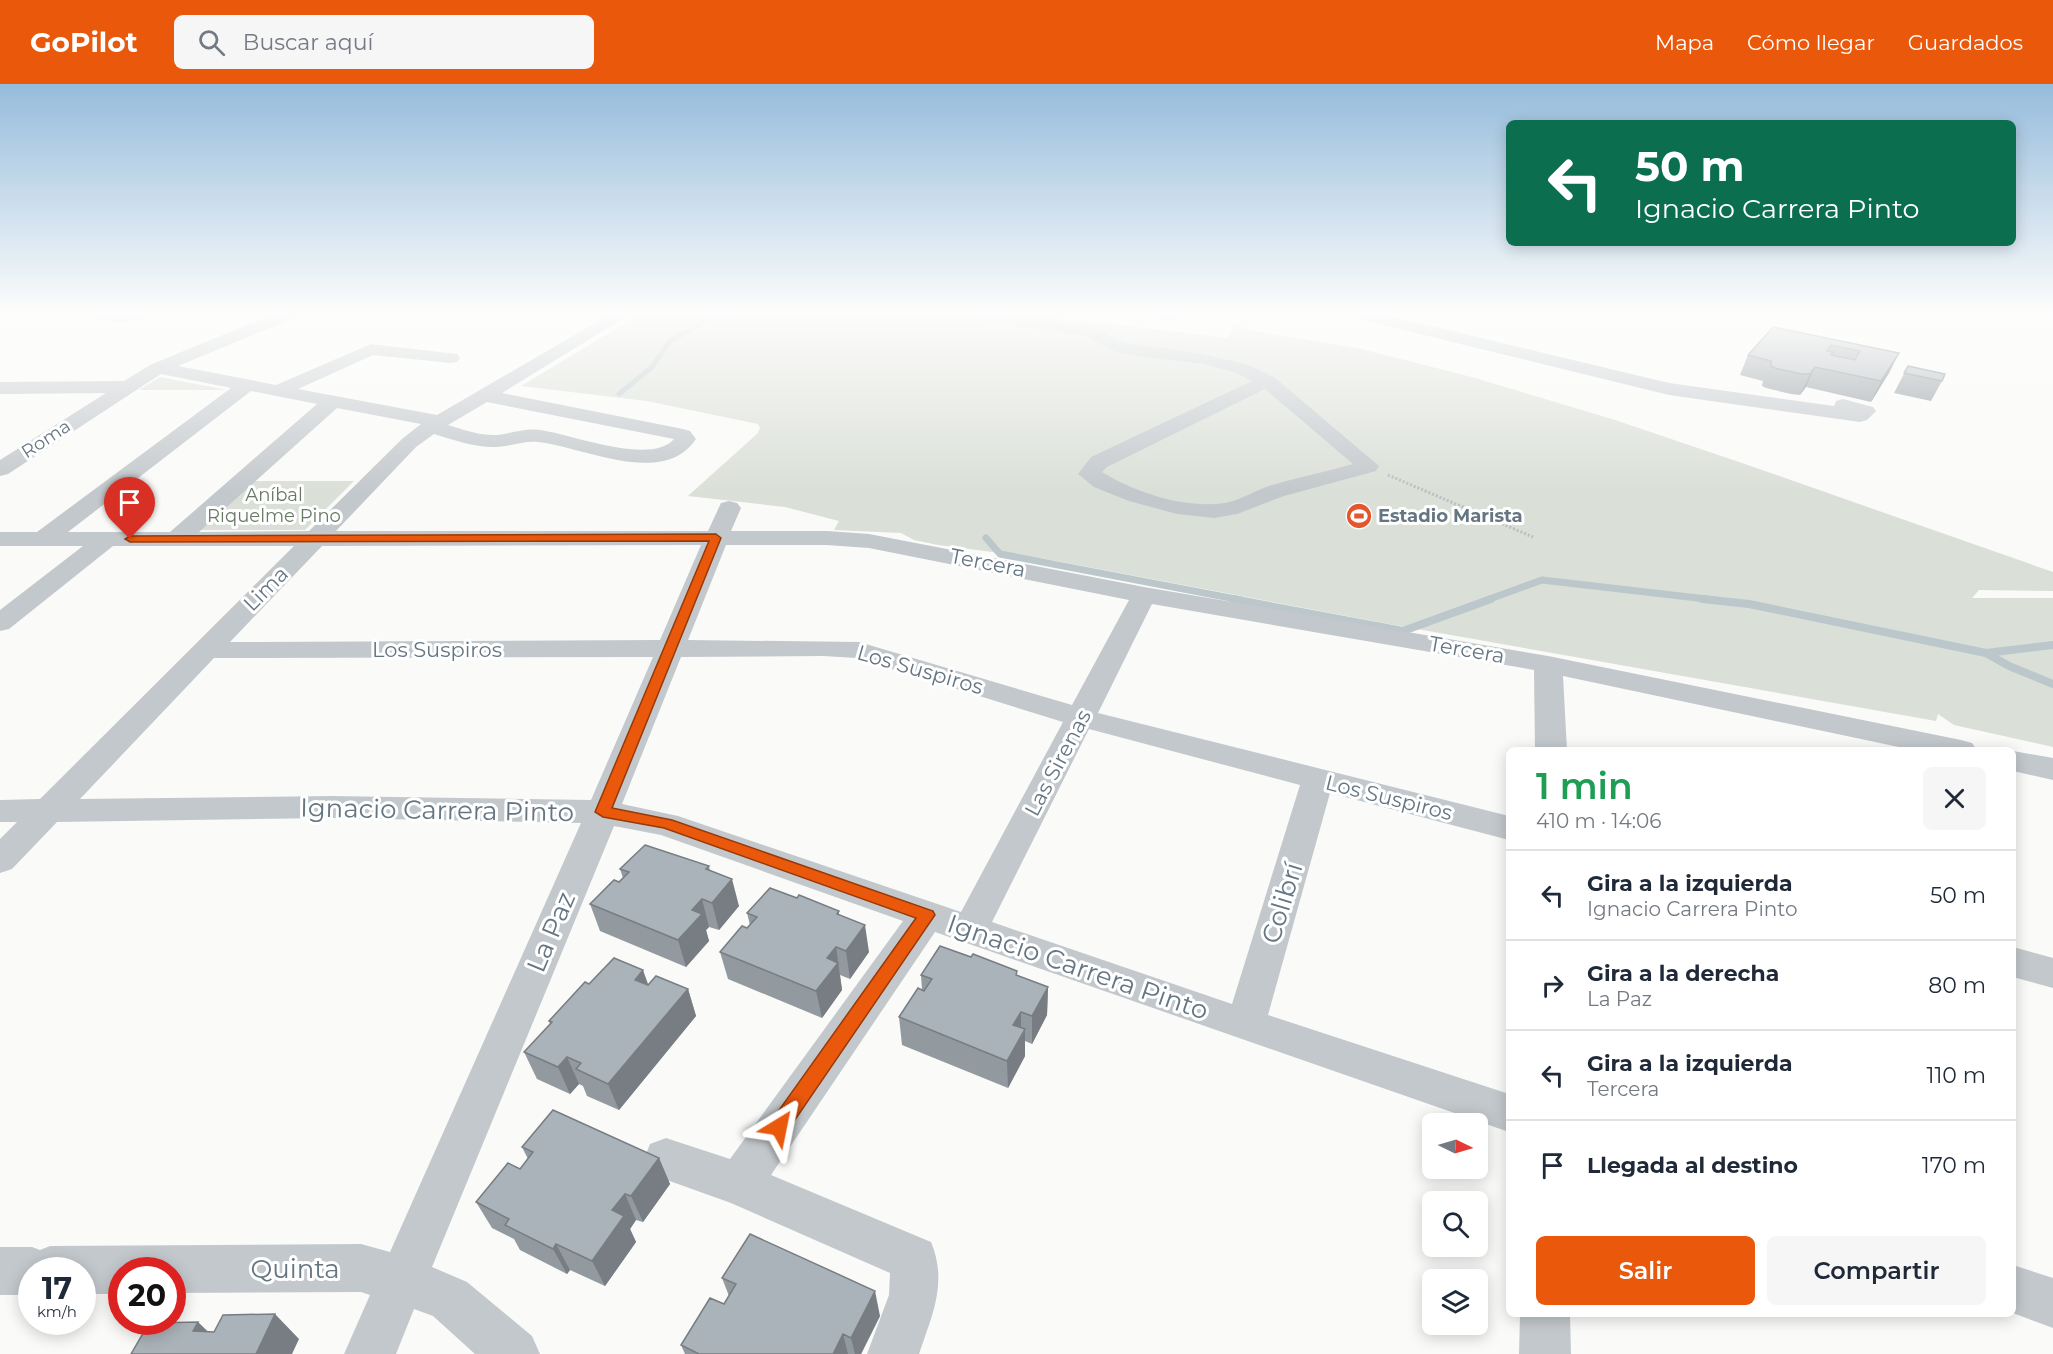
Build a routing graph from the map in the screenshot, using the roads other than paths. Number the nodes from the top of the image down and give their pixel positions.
1 (147, 374) edge
2 (191, 374) edge
3 (315, 374) edge
4 (522, 374) edge
5 (1253, 374) edge
6 (1608, 374) edge
7 (1267, 381) junction
8 (247, 385) junction
9 (0, 387) edge
10 (126, 387) junction
11 (278, 391) junction
12 (486, 396) junction
13 (333, 401) junction
14 (1843, 405) dead end
15 (576, 413) junction
16 (436, 425) junction
17 (537, 435) junction
18 (0, 470) edge
19 (729, 508) dead end
20 (316, 538) junction
21 (716, 538) junction
22 (0, 539) edge
23 (43, 539) junction
24 (107, 539) junction
25 (176, 539) junction
26 (1144, 595) junction
27 (0, 623) edge
28 (206, 650) junction
29 (669, 650) junction
30 (1548, 664) junction
31 (1082, 718) junction
32 (1551, 747) edge
33 (1947, 747) edge
34 (2016, 762) edge
35 (2053, 769) edge
36 (1318, 780) junction
37 (49, 810) junction
38 (0, 811) edge
39 (603, 812) junction
40 (1506, 827) edge
41 (0, 860) edge
42 (927, 915) junction
43 (970, 930) junction
44 (2016, 963) edge
45 (2053, 973) edge
46 (1245, 1025) junction
47 (1506, 1112) edge
48 (666, 1158) dead end
49 (739, 1185) junction
50 (96, 1270) edge
51 (0, 1271) edge
52 (18, 1271) edge
53 (402, 1279) junction
54 (2016, 1290) edge
55 (2053, 1303) edge
56 (1545, 1317) edge
57 (370, 1354) edge
58 (513, 1354) edge
59 (893, 1354) edge
60 (1545, 1354) edge

1 - 10 street, Roma
2 - 8 street
3 - 11 street
4 - 12 street, Lima
5 - 7 street
6 - 14 street
7 - 7 street
8 - 11 street
8 - 23 street
9 - 10 street
10 - 18 street, Roma
11 - 13 street
12 - 15 street
12 - 16 street, Lima
13 - 16 street
13 - 25 street
15 - 17 street
15 - 17 street
16 - 17 street
16 - 20 street, Lima
19 - 21 street, La Paz
20 - 21 street, Tercera
20 - 25 street, Tercera
20 - 28 street, Lima
21 - 26 street, Tercera
21 - 29 street, La Paz
22 - 23 street, Tercera
23 - 24 street, Tercera
24 - 25 street, Tercera
24 - 27 street
26 - 30 street, Tercera
26 - 31 street, Las Sirenas
28 - 29 street, Los Suspiros
28 - 37 street, Lima
29 - 31 street, Los Suspiros
29 - 39 street, La Paz
30 - 32 street
30 - 33 street, Tercera
31 - 36 street, Los Suspiros
31 - 43 street, Las Sirenas
34 - 35 street
36 - 40 street, Los Suspiros
36 - 46 street, Colibrí
37 - 38 street, Ignacio Carrera Pinto
37 - 39 street, Ignacio Carrera Pinto
37 - 41 street, Lima
39 - 42 street, Ignacio Carrera Pinto
39 - 53 street, La Paz
42 - 43 street, Ignacio Carrera Pinto
42 - 49 street
43 - 46 street, Ignacio Carrera Pinto
44 - 45 street
46 - 47 street, Ignacio Carrera Pinto
48 - 49 street
49 - 59 street
50 - 53 street, Quinta
51 - 52 street
53 - 57 street, La Paz
53 - 58 street, Quinta
54 - 55 street
56 - 60 street

